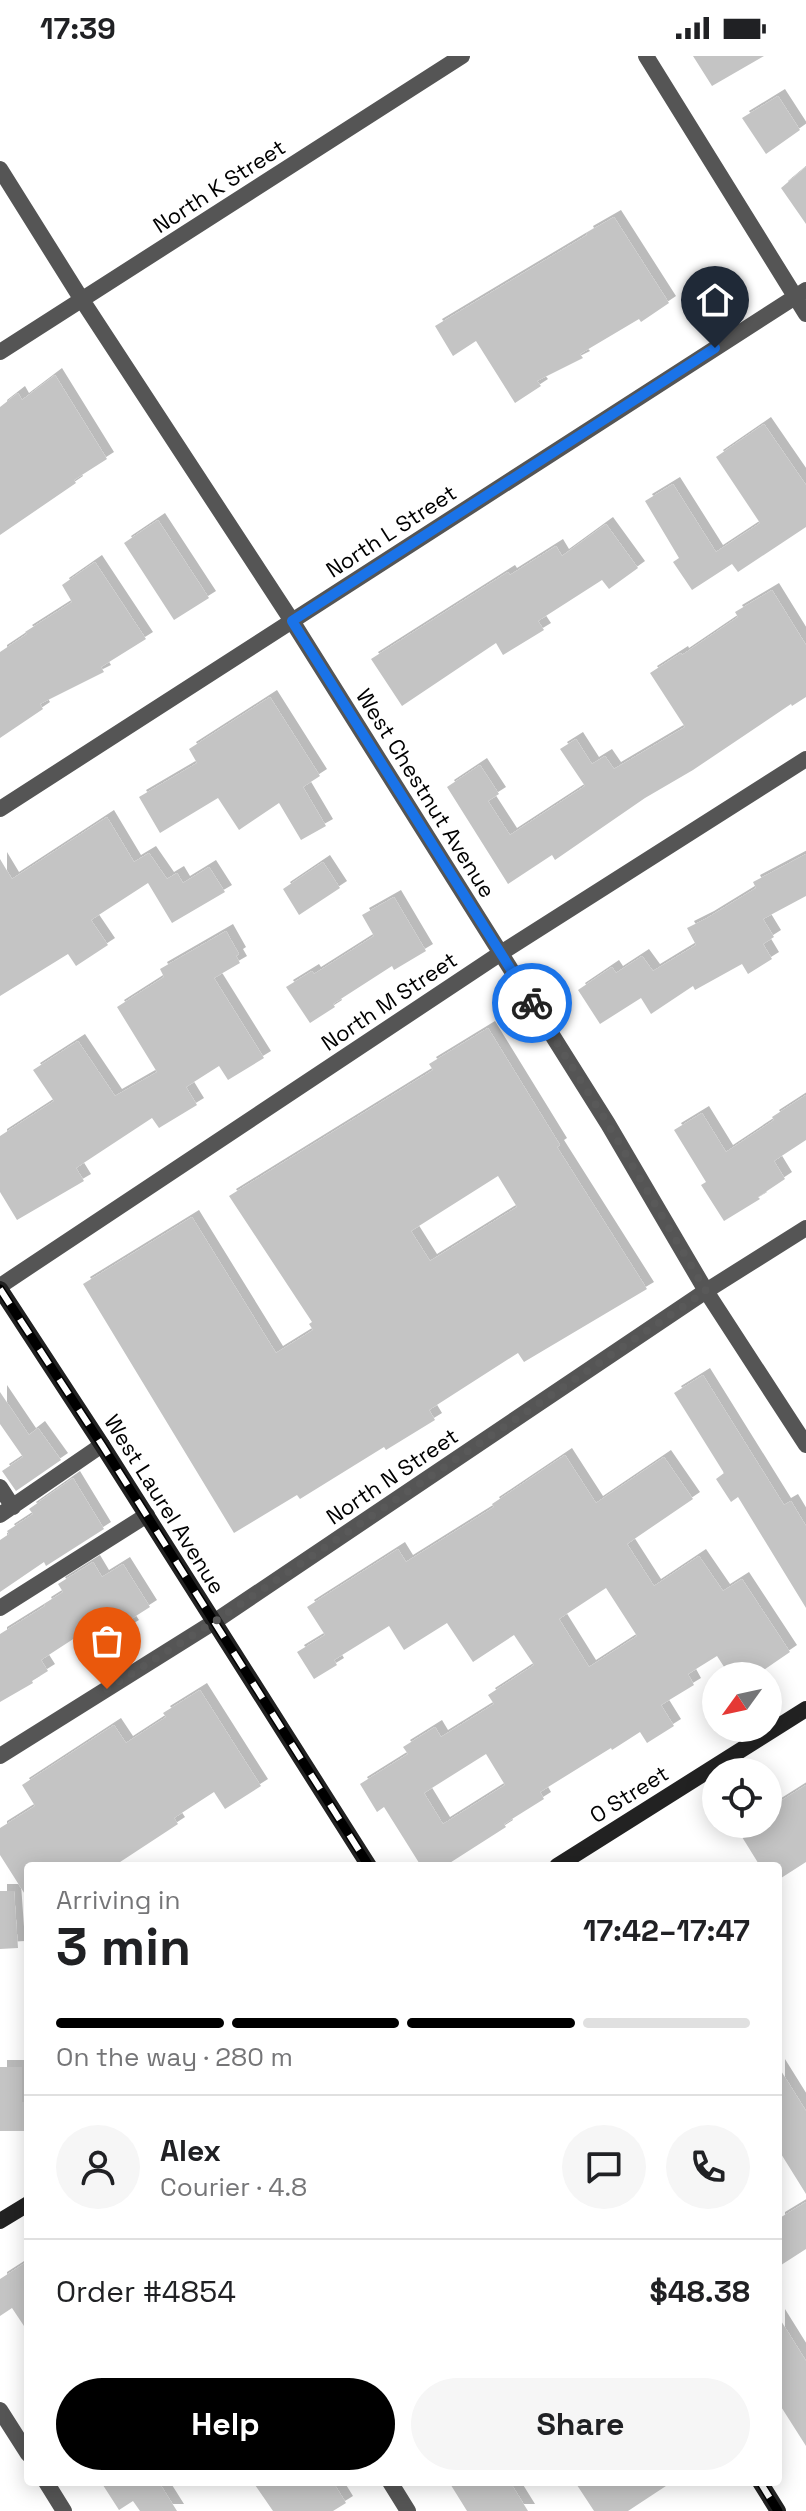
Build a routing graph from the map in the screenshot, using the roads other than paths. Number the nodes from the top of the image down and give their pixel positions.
1 (462, 56) edge
2 (646, 56) edge
3 (0, 169) edge
4 (800, 294) edge
5 (82, 300) junction
6 (806, 314) edge
7 (0, 352) edge
8 (292, 621) junction
9 (806, 759) edge
10 (0, 809) edge
11 (501, 953) junction
12 (806, 1228) edge
13 (0, 1287) edge
14 (706, 1291) junction
15 (102, 1445) junction
16 (806, 1445) edge
17 (0, 1487) edge
18 (6, 1511) edge
19 (147, 1515) junction
20 (0, 1608) edge
21 (214, 1622) junction
22 (806, 1709) edge
23 (0, 1756) edge
24 (366, 1862) edge
25 (563, 1862) edge
26 (24, 2206) edge
27 (0, 2221) edge
28 (0, 2410) edge
29 (24, 2448) edge
30 (48, 2486) edge
31 (392, 2486) edge
32 (762, 2486) edge
33 (64, 2511) edge
34 (408, 2511) edge
35 (778, 2511) edge

1 - 5 street, North K Street
2 - 4 street
3 - 5 street, West Chestnut Avenue
4 - 6 street
4 - 8 street, North L Street
5 - 7 street, North K Street
5 - 8 street, West Chestnut Avenue
8 - 10 street, North L Street
8 - 11 street, West Chestnut Avenue
9 - 11 street, North M Street
11 - 13 street, North M Street
11 - 14 street, West Chestnut Avenue
12 - 14 street, North N Street
13 - 15 street, West Laurel Avenue
14 - 16 street, West Chestnut Avenue
14 - 21 street, North N Street
15 - 18 street
15 - 19 street, West Laurel Avenue
17 - 18 street
19 - 20 street
19 - 21 street, West Laurel Avenue
21 - 23 street, North N Street
21 - 24 street, West Laurel Avenue
22 - 25 street, O Street
26 - 27 street
28 - 29 street
30 - 33 street
31 - 34 street
32 - 35 street

